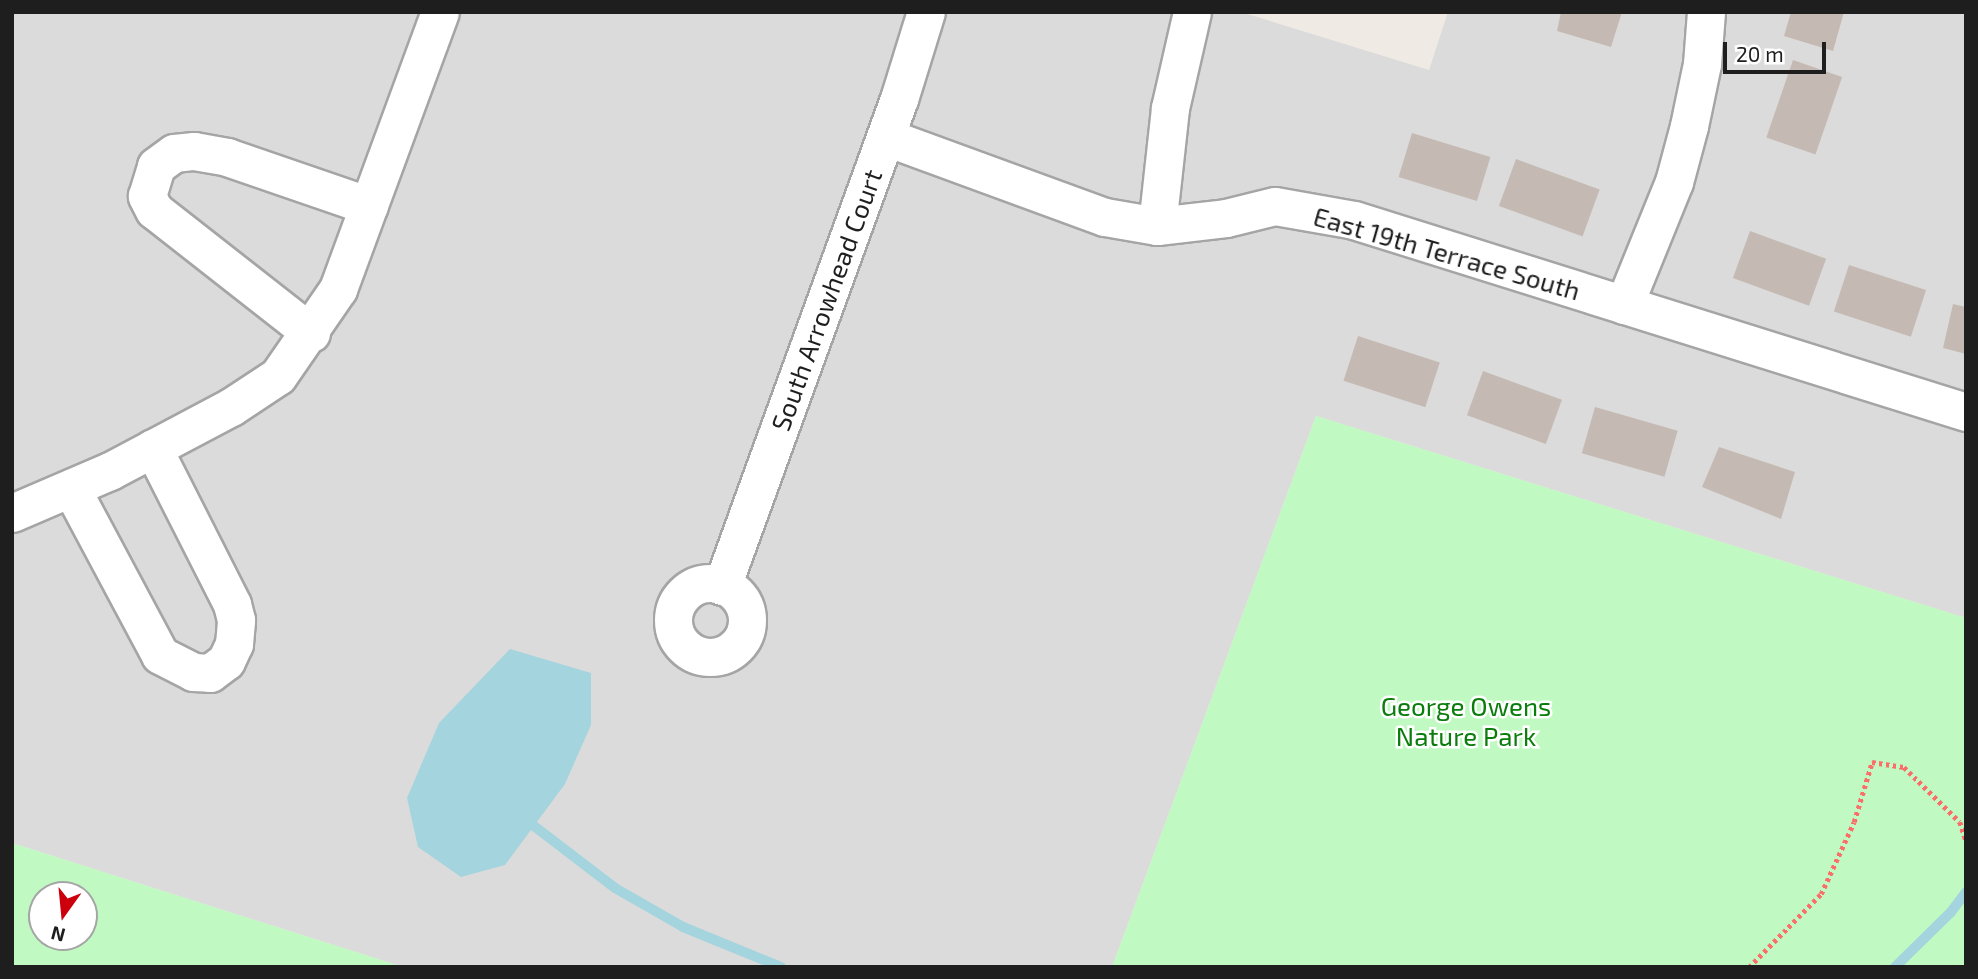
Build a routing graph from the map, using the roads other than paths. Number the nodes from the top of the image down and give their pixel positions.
1 (440, 12) edge
2 (926, 12) edge
3 (1192, 12) edge
4 (1706, 12) edge
5 (886, 137) junction
6 (369, 206) junction
7 (1157, 226) junction
8 (1624, 305) junction
9 (311, 333) junction
10 (1966, 412) edge
11 (153, 448) junction
12 (71, 488) junction
13 (12, 513) edge
14 (722, 586) dead end

1 - 6 street
2 - 5 street, South Arrowhead Court
3 - 7 street
4 - 8 street
5 - 7 street, East 19th Terrace South
5 - 14 street, South Arrowhead Court
6 - 9 street
6 - 9 street
7 - 8 street, East 19th Terrace South
8 - 10 street, East 19th Terrace South
9 - 11 street
11 - 12 street
11 - 12 street
12 - 13 street

